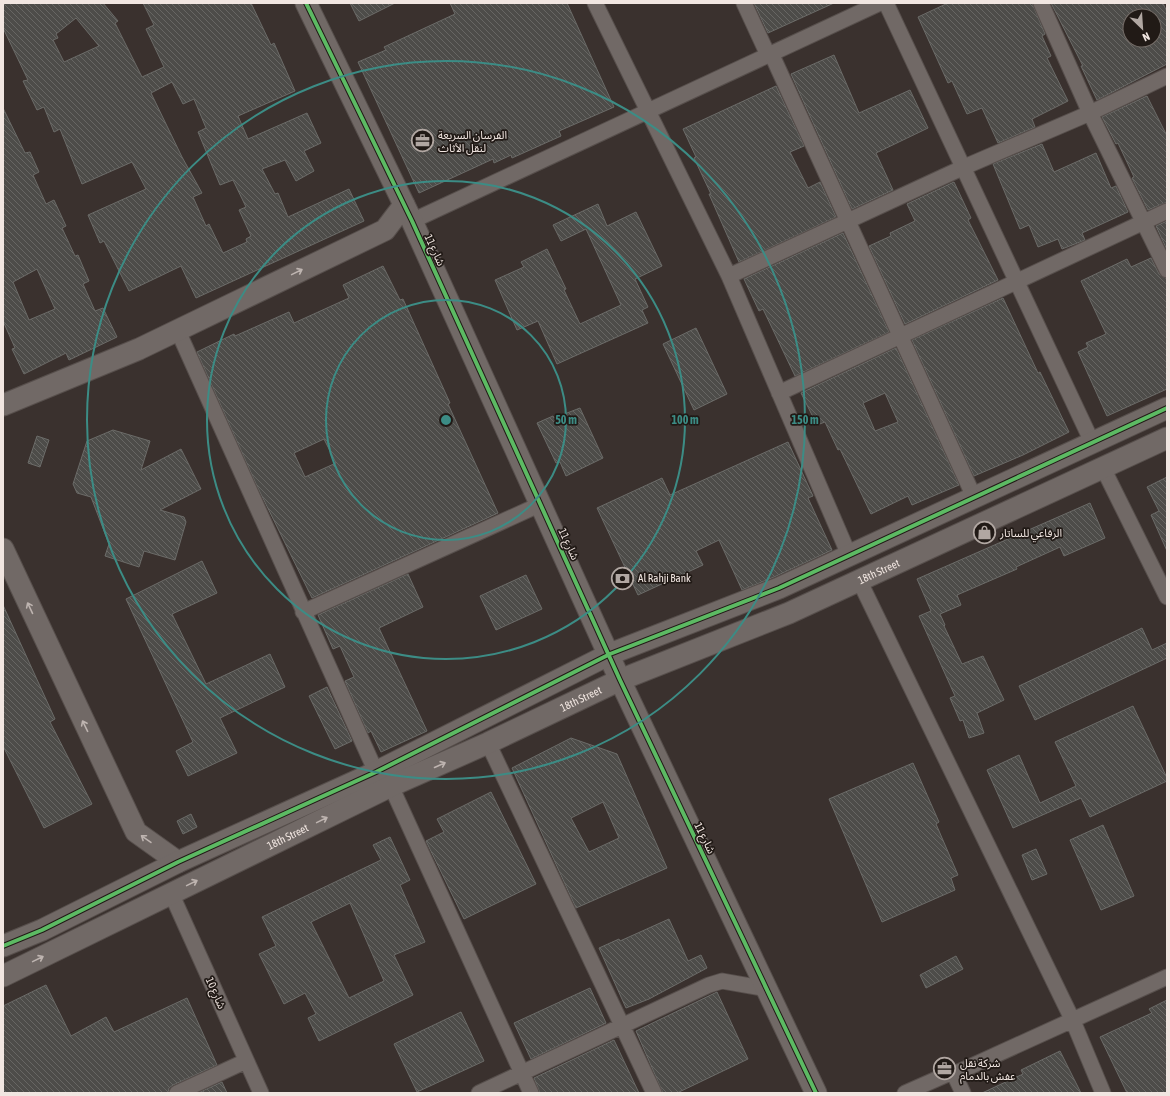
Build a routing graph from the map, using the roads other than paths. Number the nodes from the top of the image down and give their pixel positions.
1 (306, 3) edge
2 (595, 3) edge
3 (744, 3) edge
4 (880, 3) edge
5 (886, 3) edge
6 (1041, 3) edge
7 (770, 54) junction
8 (1167, 76) edge
9 (648, 111) junction
10 (1090, 113) junction
11 (962, 168) junction
12 (1167, 210) edge
13 (408, 213) junction
14 (847, 222) junction
15 (1144, 222) junction
16 (1167, 270) edge
17 (729, 276) junction
18 (1017, 282) junction
19 (178, 331) junction
20 (900, 338) junction
21 (779, 393) junction
22 (3, 405) edge
23 (1167, 408) edge
24 (1167, 438) edge
25 (1092, 442) junction
26 (1103, 468) junction
27 (974, 497) junction
28 (541, 504) junction
29 (3, 549) edge
30 (850, 555) junction
31 (859, 580) junction
32 (1167, 597) edge
33 (303, 612) junction
34 (610, 654) junction
35 (620, 680) junction
36 (488, 743) junction
37 (376, 772) junction
38 (391, 786) junction
39 (178, 862) junction
40 (171, 894) junction
41 (3, 946) edge
42 (3, 976) edge
43 (1167, 977) edge
44 (767, 989) junction
45 (1073, 1021) junction
46 (623, 1026) junction
47 (246, 1061) junction
48 (522, 1074) junction
49 (954, 1074) junction
50 (177, 1093) edge
51 (260, 1093) edge
52 (479, 1093) edge
53 (531, 1093) edge
54 (654, 1093) edge
55 (816, 1093) edge
56 (905, 1093) edge
57 (962, 1093) edge
58 (1103, 1093) edge

1 - 13 street, شارع 11
2 - 9 street
3 - 7 street
4 - 7 street
5 - 11 street
6 - 10 street
7 - 9 street
7 - 14 street
8 - 10 street
9 - 13 street
9 - 17 street
10 - 11 street
10 - 15 street
11 - 14 street
11 - 18 street
12 - 15 street
19 -> 13 street
13 - 28 street, شارع 11
14 - 17 street
14 - 20 street
15 - 16 street
15 - 18 street
17 - 21 street
18 - 20 street
18 - 25 street
19 - 22 street
19 - 33 street
20 - 21 street
20 - 27 street
21 - 30 street
23 - 25 street
24 - 26 street, 18th Street
25 - 27 street
26 - 31 street, 18th Street
26 - 32 street
27 - 30 street
28 - 33 street
28 - 34 street, شارع 11
39 -> 29 street
30 - 34 street
31 - 35 street, 18th Street
31 - 45 street
33 - 37 street
34 - 35 street, شارع 11
34 - 37 street
35 - 36 street, 18th Street
35 - 44 street, شارع 11
38 -> 36 street, 18th Street
36 - 46 street
37 - 38 street
37 - 39 street
40 -> 38 street, 18th Street
38 - 48 street
39 - 41 street
42 -> 40 street, 18th Street
40 - 47 street, شارع 10
43 - 45 street
44 - 46 street
44 - 55 street, شارع 11
45 - 49 street
45 - 58 street
46 - 48 street
46 - 54 street
47 - 50 street
47 - 51 street, شارع 10
48 - 52 street
48 - 53 street
49 - 56 street
49 - 57 street

